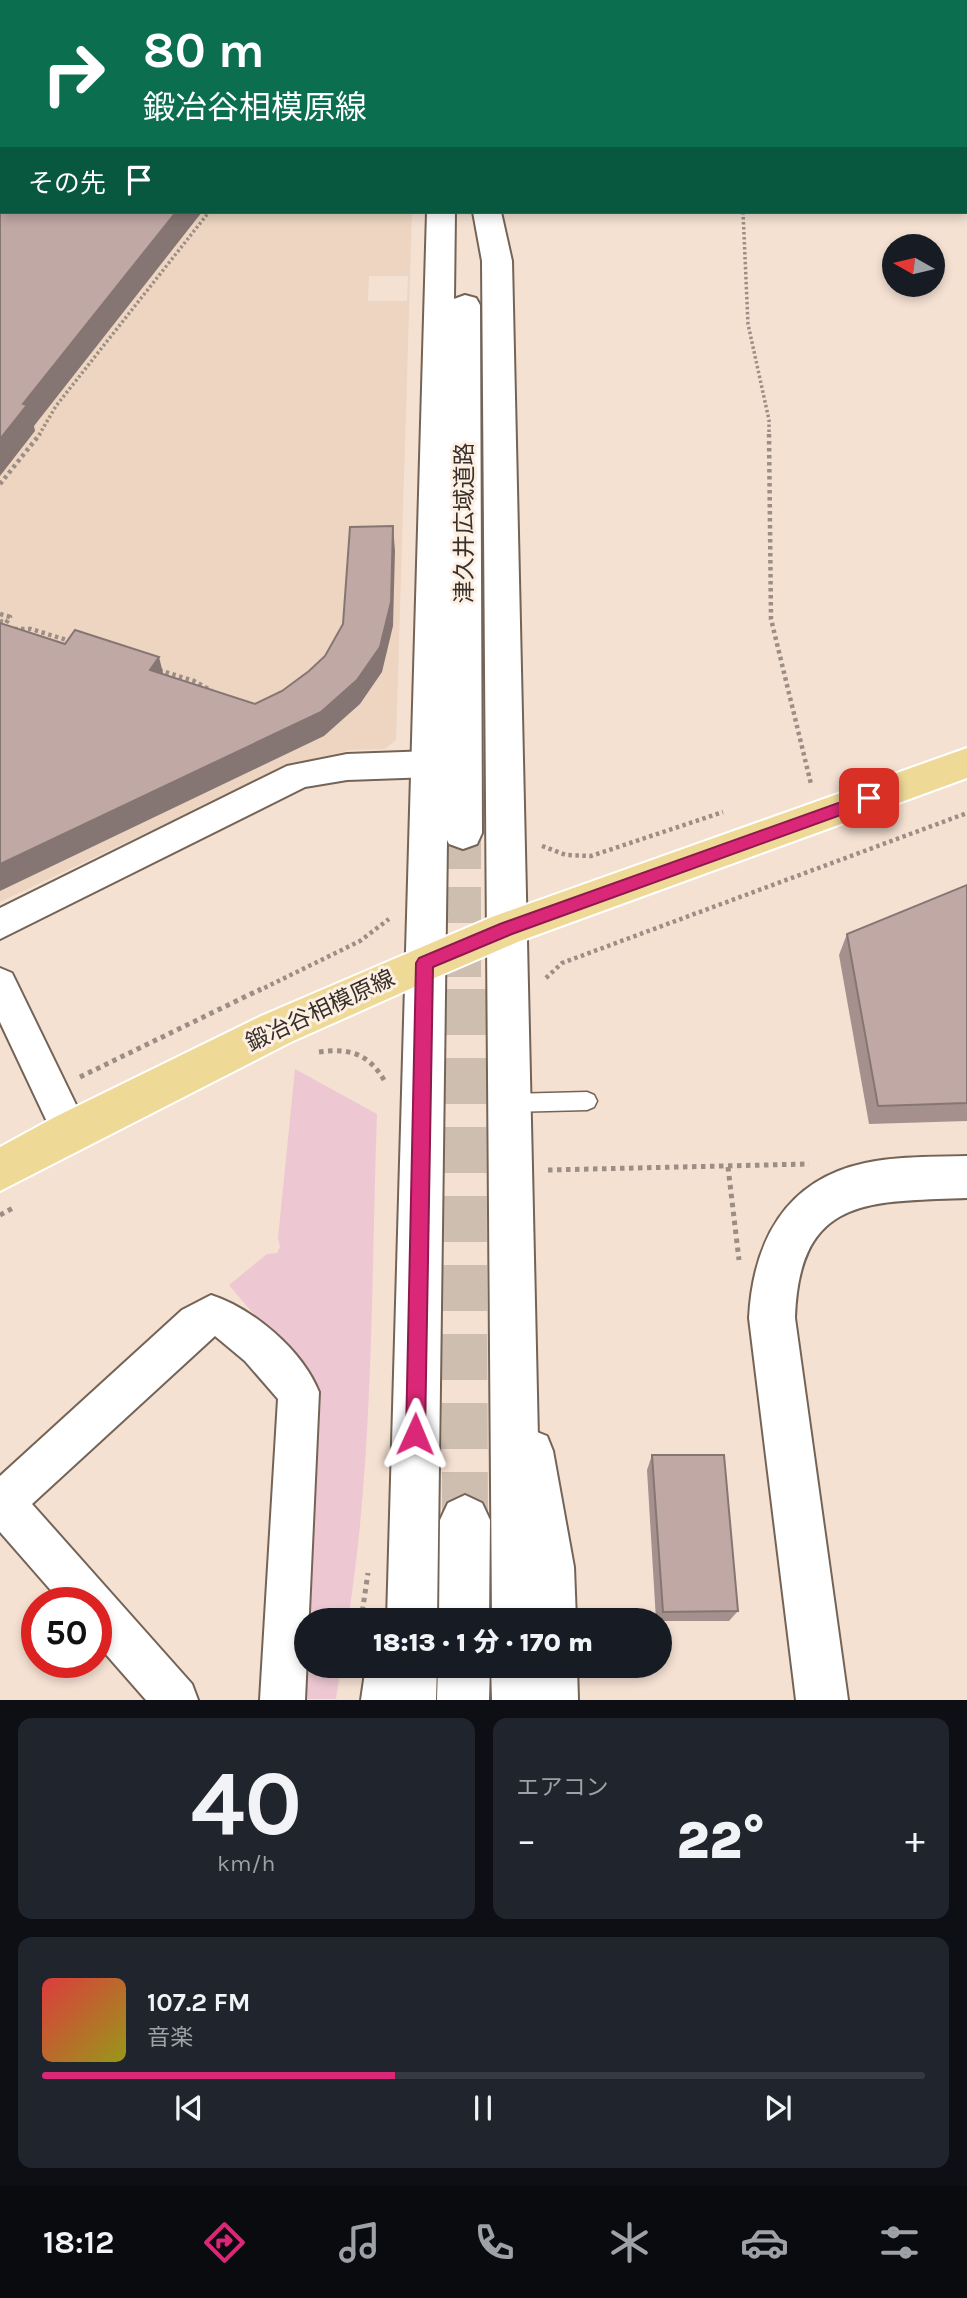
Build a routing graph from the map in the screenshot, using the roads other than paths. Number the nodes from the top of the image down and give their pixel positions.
1 (441, 214) edge
2 (466, 214) edge
3 (487, 214) edge
4 (967, 762) edge
5 (431, 764) junction
6 (463, 833) tunnel mouth
7 (0, 924) edge
8 (506, 929) junction
9 (425, 963) junction
10 (0, 984) edge
11 (587, 1101) dead end
12 (509, 1103) junction
13 (70, 1131) junction
14 (965, 1185) edge
15 (11, 1187) edge
16 (513, 1345) junction
17 (415, 1489) junction
18 (1, 1503) edge
19 (465, 1520) tunnel mouth
20 (77, 1587) edge
21 (397, 1608) edge
22 (412, 1608) edge
23 (464, 1608) edge
24 (517, 1608) edge
25 (554, 1608) edge
26 (112, 1627) edge
27 (386, 1678) edge
28 (411, 1678) edge
29 (464, 1678) edge
30 (517, 1678) edge
31 (555, 1678) edge
32 (176, 1699) edge
33 (282, 1699) edge
34 (383, 1699) edge
35 (410, 1699) edge
36 (463, 1699) edge
37 (517, 1699) edge
38 (556, 1699) edge
39 (822, 1699) edge

1 - 5 main road
2 - 6 main road, 津久井広域道路
3 - 8 main road
4 - 8 main road, 鍛冶谷相模原線
5 - 7 street
5 - 9 main road
8 - 9 main road, 鍛冶谷相模原線
8 - 12 main road
9 - 13 main road, 鍛冶谷相模原線
9 - 17 main road
10 - 13 street
11 - 12 lane
12 - 16 main road
13 - 15 main road, 鍛冶谷相模原線
14 - 39 main road
16 - 24 main road
16 - 25 street
17 - 21 street
17 - 22 main road
18 - 20 street
18 - 33 street
19 - 23 main road
26 - 32 street
27 - 34 street
28 - 35 main road
29 - 36 main road
30 - 37 main road
31 - 38 street

